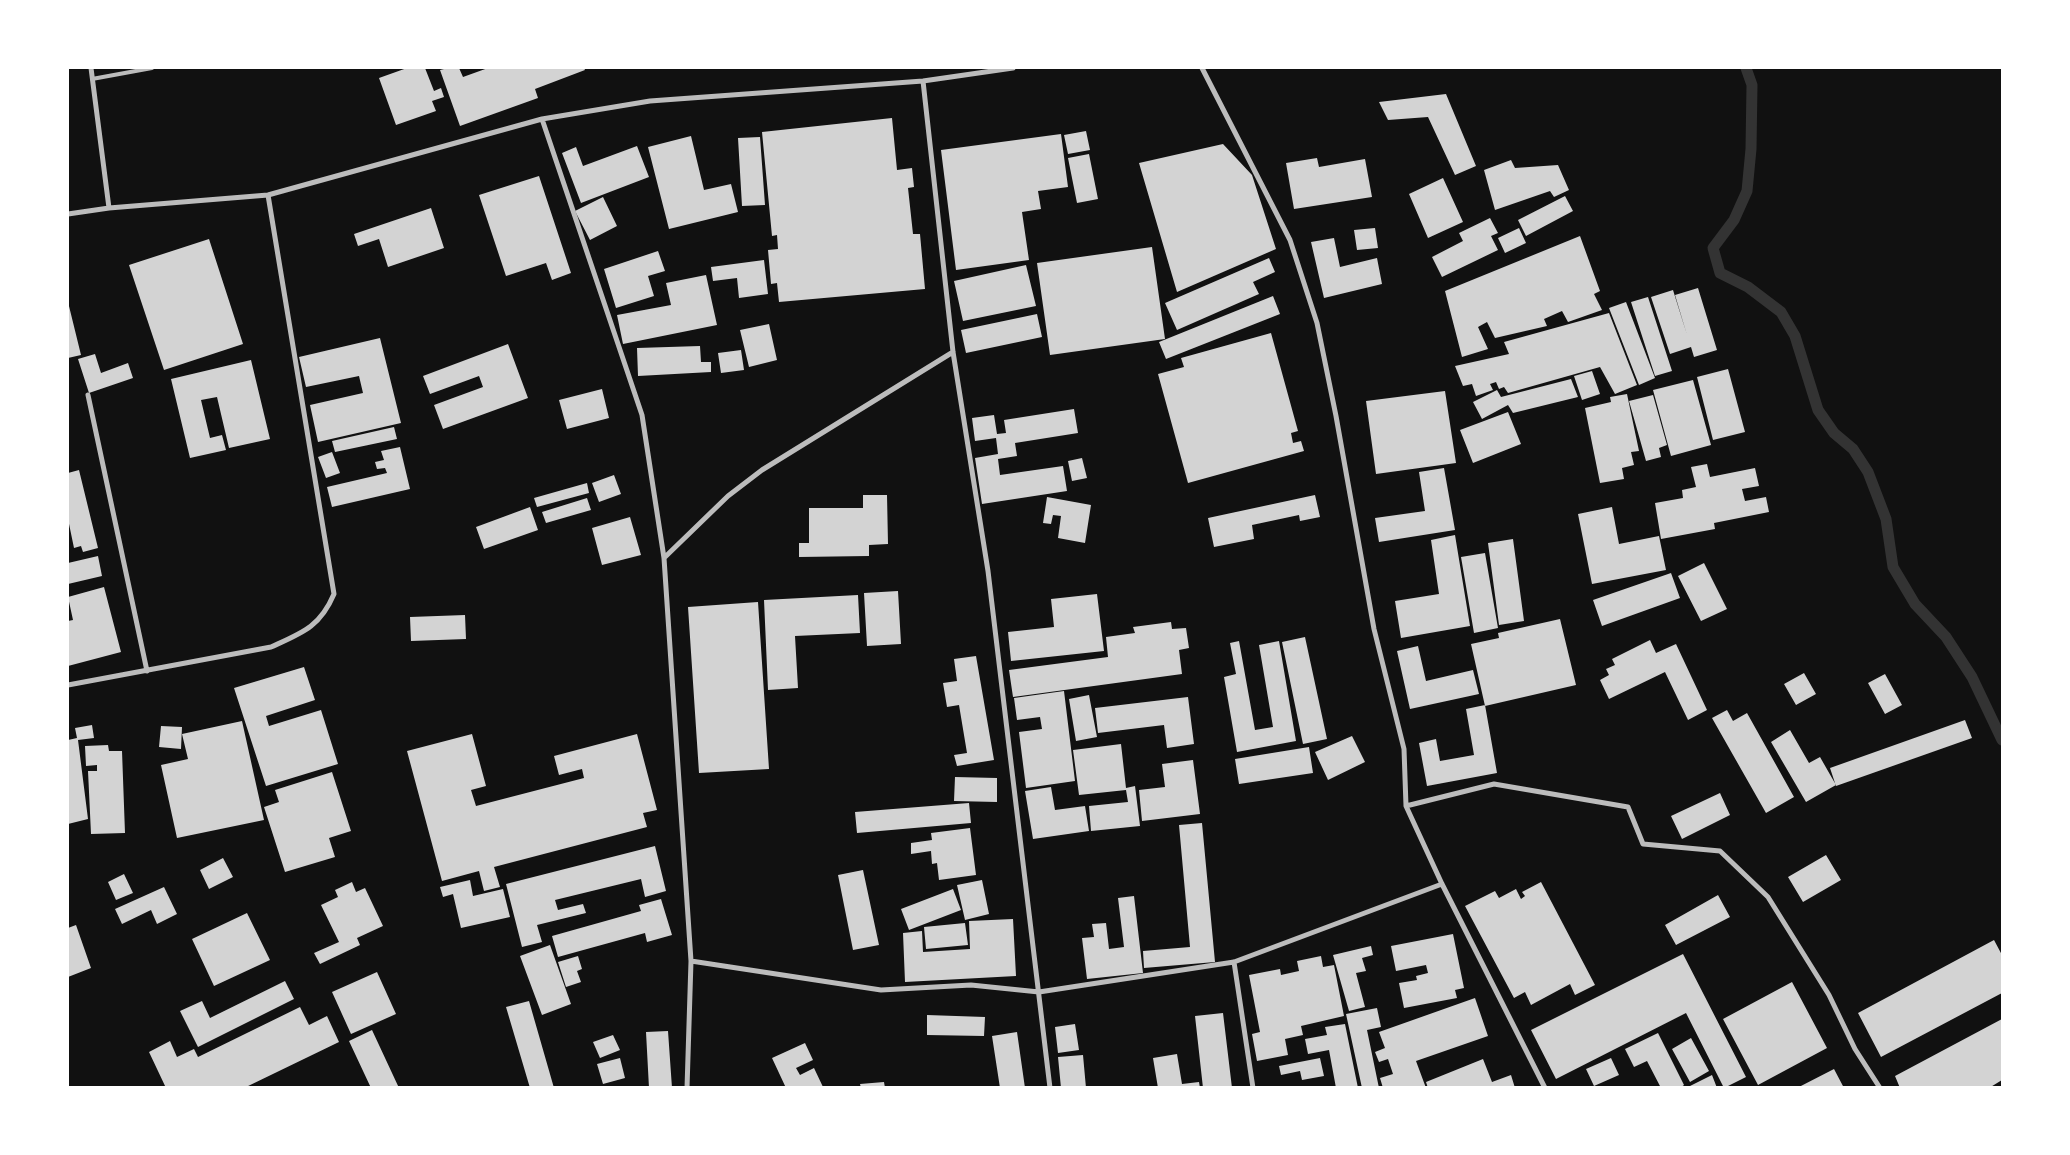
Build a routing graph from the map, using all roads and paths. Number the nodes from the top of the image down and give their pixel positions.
1 (91, 68) edge
2 (152, 68) edge
3 (1013, 68) edge
4 (1202, 68) edge
5 (92, 79) junction
6 (923, 81) junction
7 (542, 119) junction
8 (268, 195) junction
9 (109, 208) junction
10 (68, 214) edge
11 (953, 352) junction
12 (88, 395) dead end
13 (664, 558) junction
14 (147, 671) junction
15 (68, 685) edge
16 (1406, 806) junction
17 (1442, 884) junction
18 (691, 961) junction
19 (1234, 962) junction
20 (1039, 992) junction
21 (687, 1088) edge
22 (1050, 1088) edge
23 (1253, 1088) edge
24 (1545, 1088) edge
25 (1880, 1088) edge

1 - 5 street
2 - 5 lane
3 - 6 street
4 - 16 street
5 - 9 street
6 - 7 street
6 - 11 street
7 - 8 street
7 - 13 street
8 - 9 street
8 - 14 street
9 - 10 street
11 - 13 street
11 - 20 street
12 - 14 street
13 - 18 street
14 - 15 street
16 - 17 street
16 - 25 street
17 - 19 street
17 - 24 street
18 - 20 street
18 - 21 street
19 - 20 street
19 - 23 street
20 - 22 street

